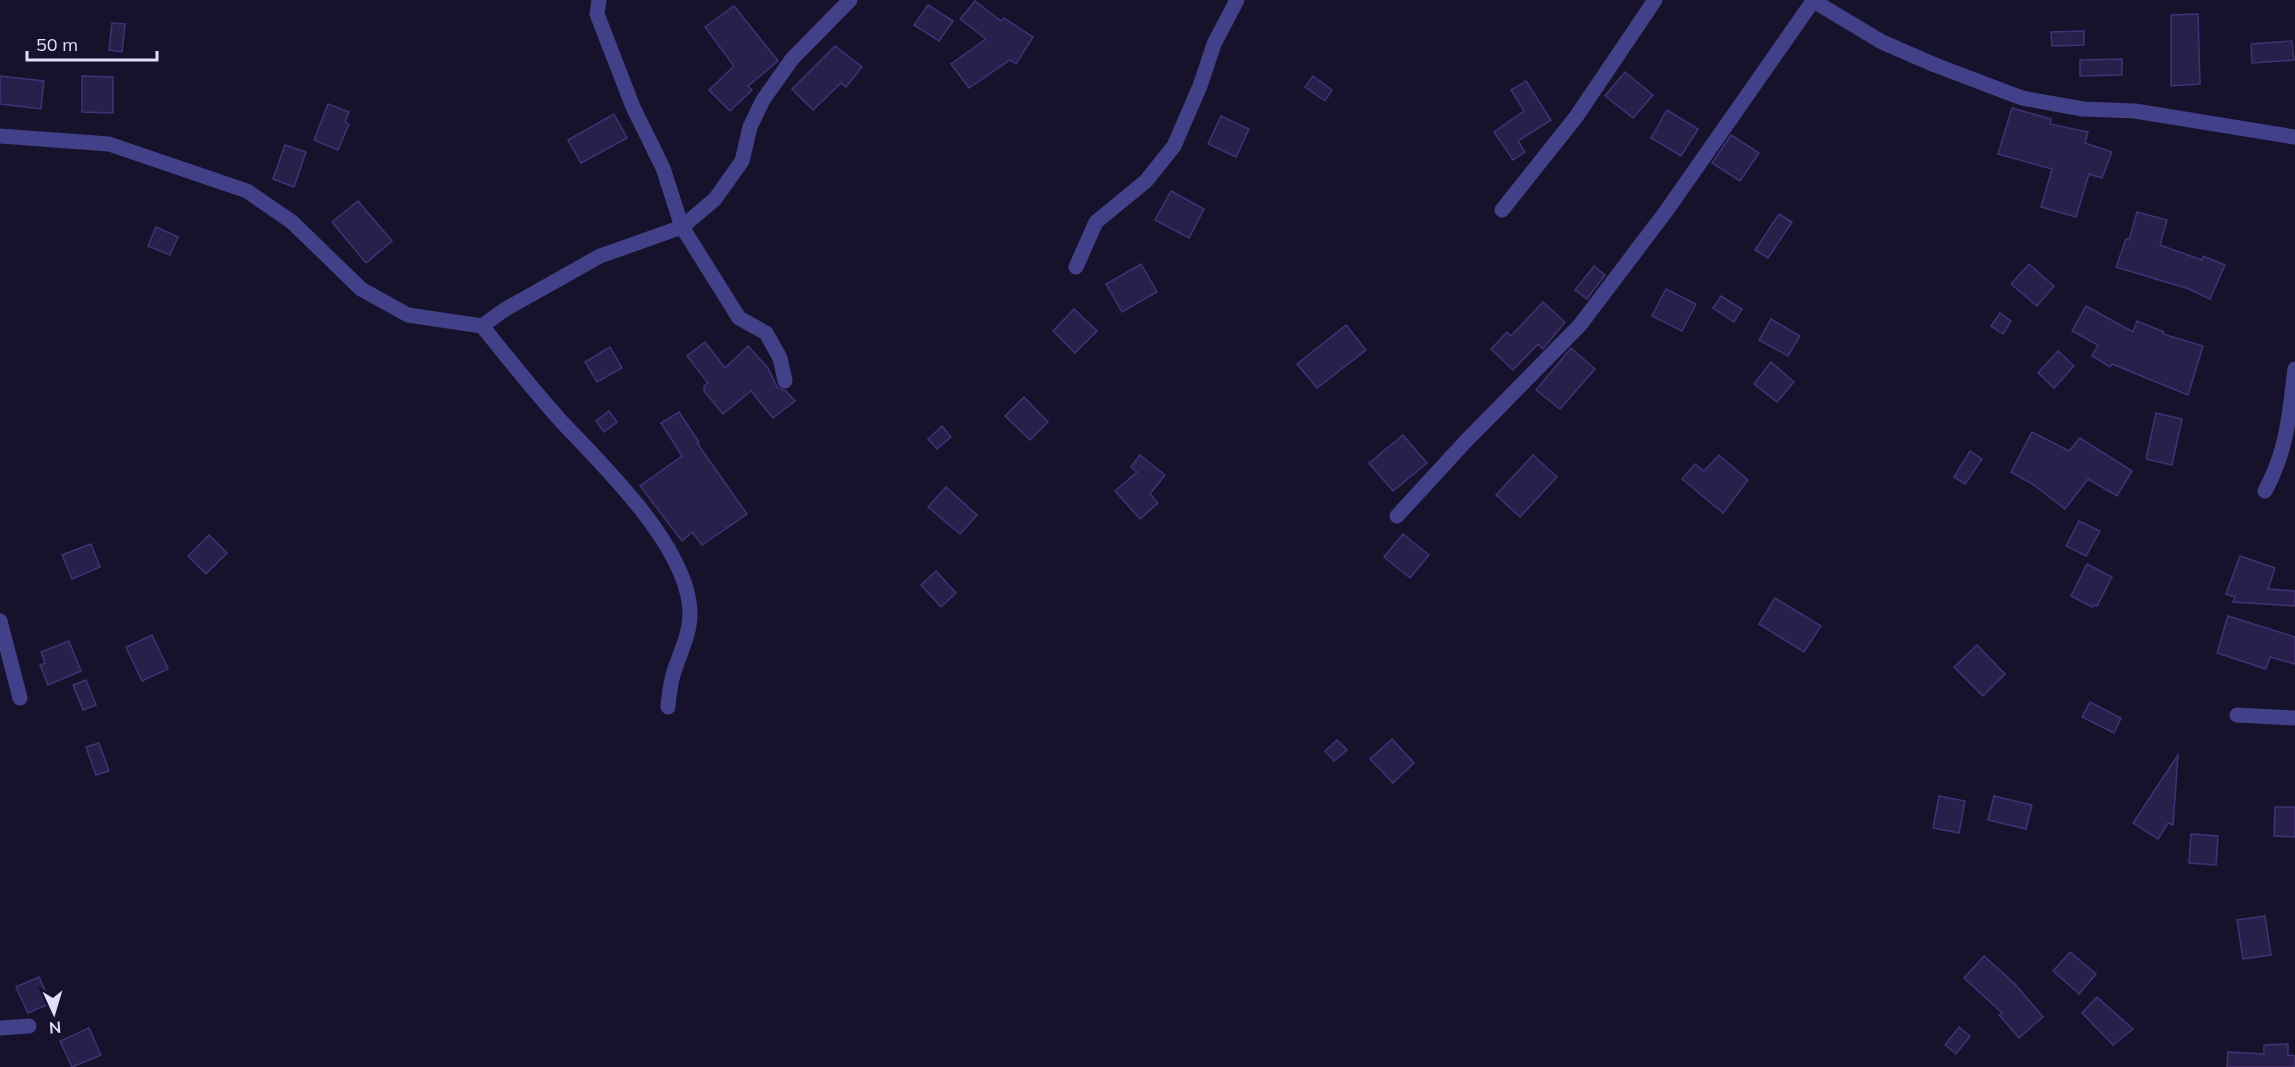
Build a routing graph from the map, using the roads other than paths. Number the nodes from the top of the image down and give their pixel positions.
1 (599, 0) edge
2 (850, 0) edge
3 (1238, 0) edge
4 (1655, 0) edge
5 (1813, 0) edge
6 (0, 136) edge
7 (2295, 137) edge
8 (1502, 210) dead end
9 (682, 227) junction
10 (1076, 267) dead end
11 (482, 326) junction
12 (2295, 369) edge
13 (785, 381) dead end
14 (2265, 491) dead end
15 (1397, 516) dead end
16 (0, 621) edge
17 (20, 698) dead end
18 (668, 706) dead end
19 (2237, 715) dead end
20 (2295, 718) edge
21 (29, 1026) dead end
22 (0, 1028) edge

1 - 9 street
2 - 9 street
3 - 10 street
4 - 8 street
5 - 7 street
5 - 15 street
6 - 11 street
9 - 11 street
9 - 13 street
11 - 18 street
12 - 14 street
16 - 17 street
19 - 20 street
21 - 22 street

